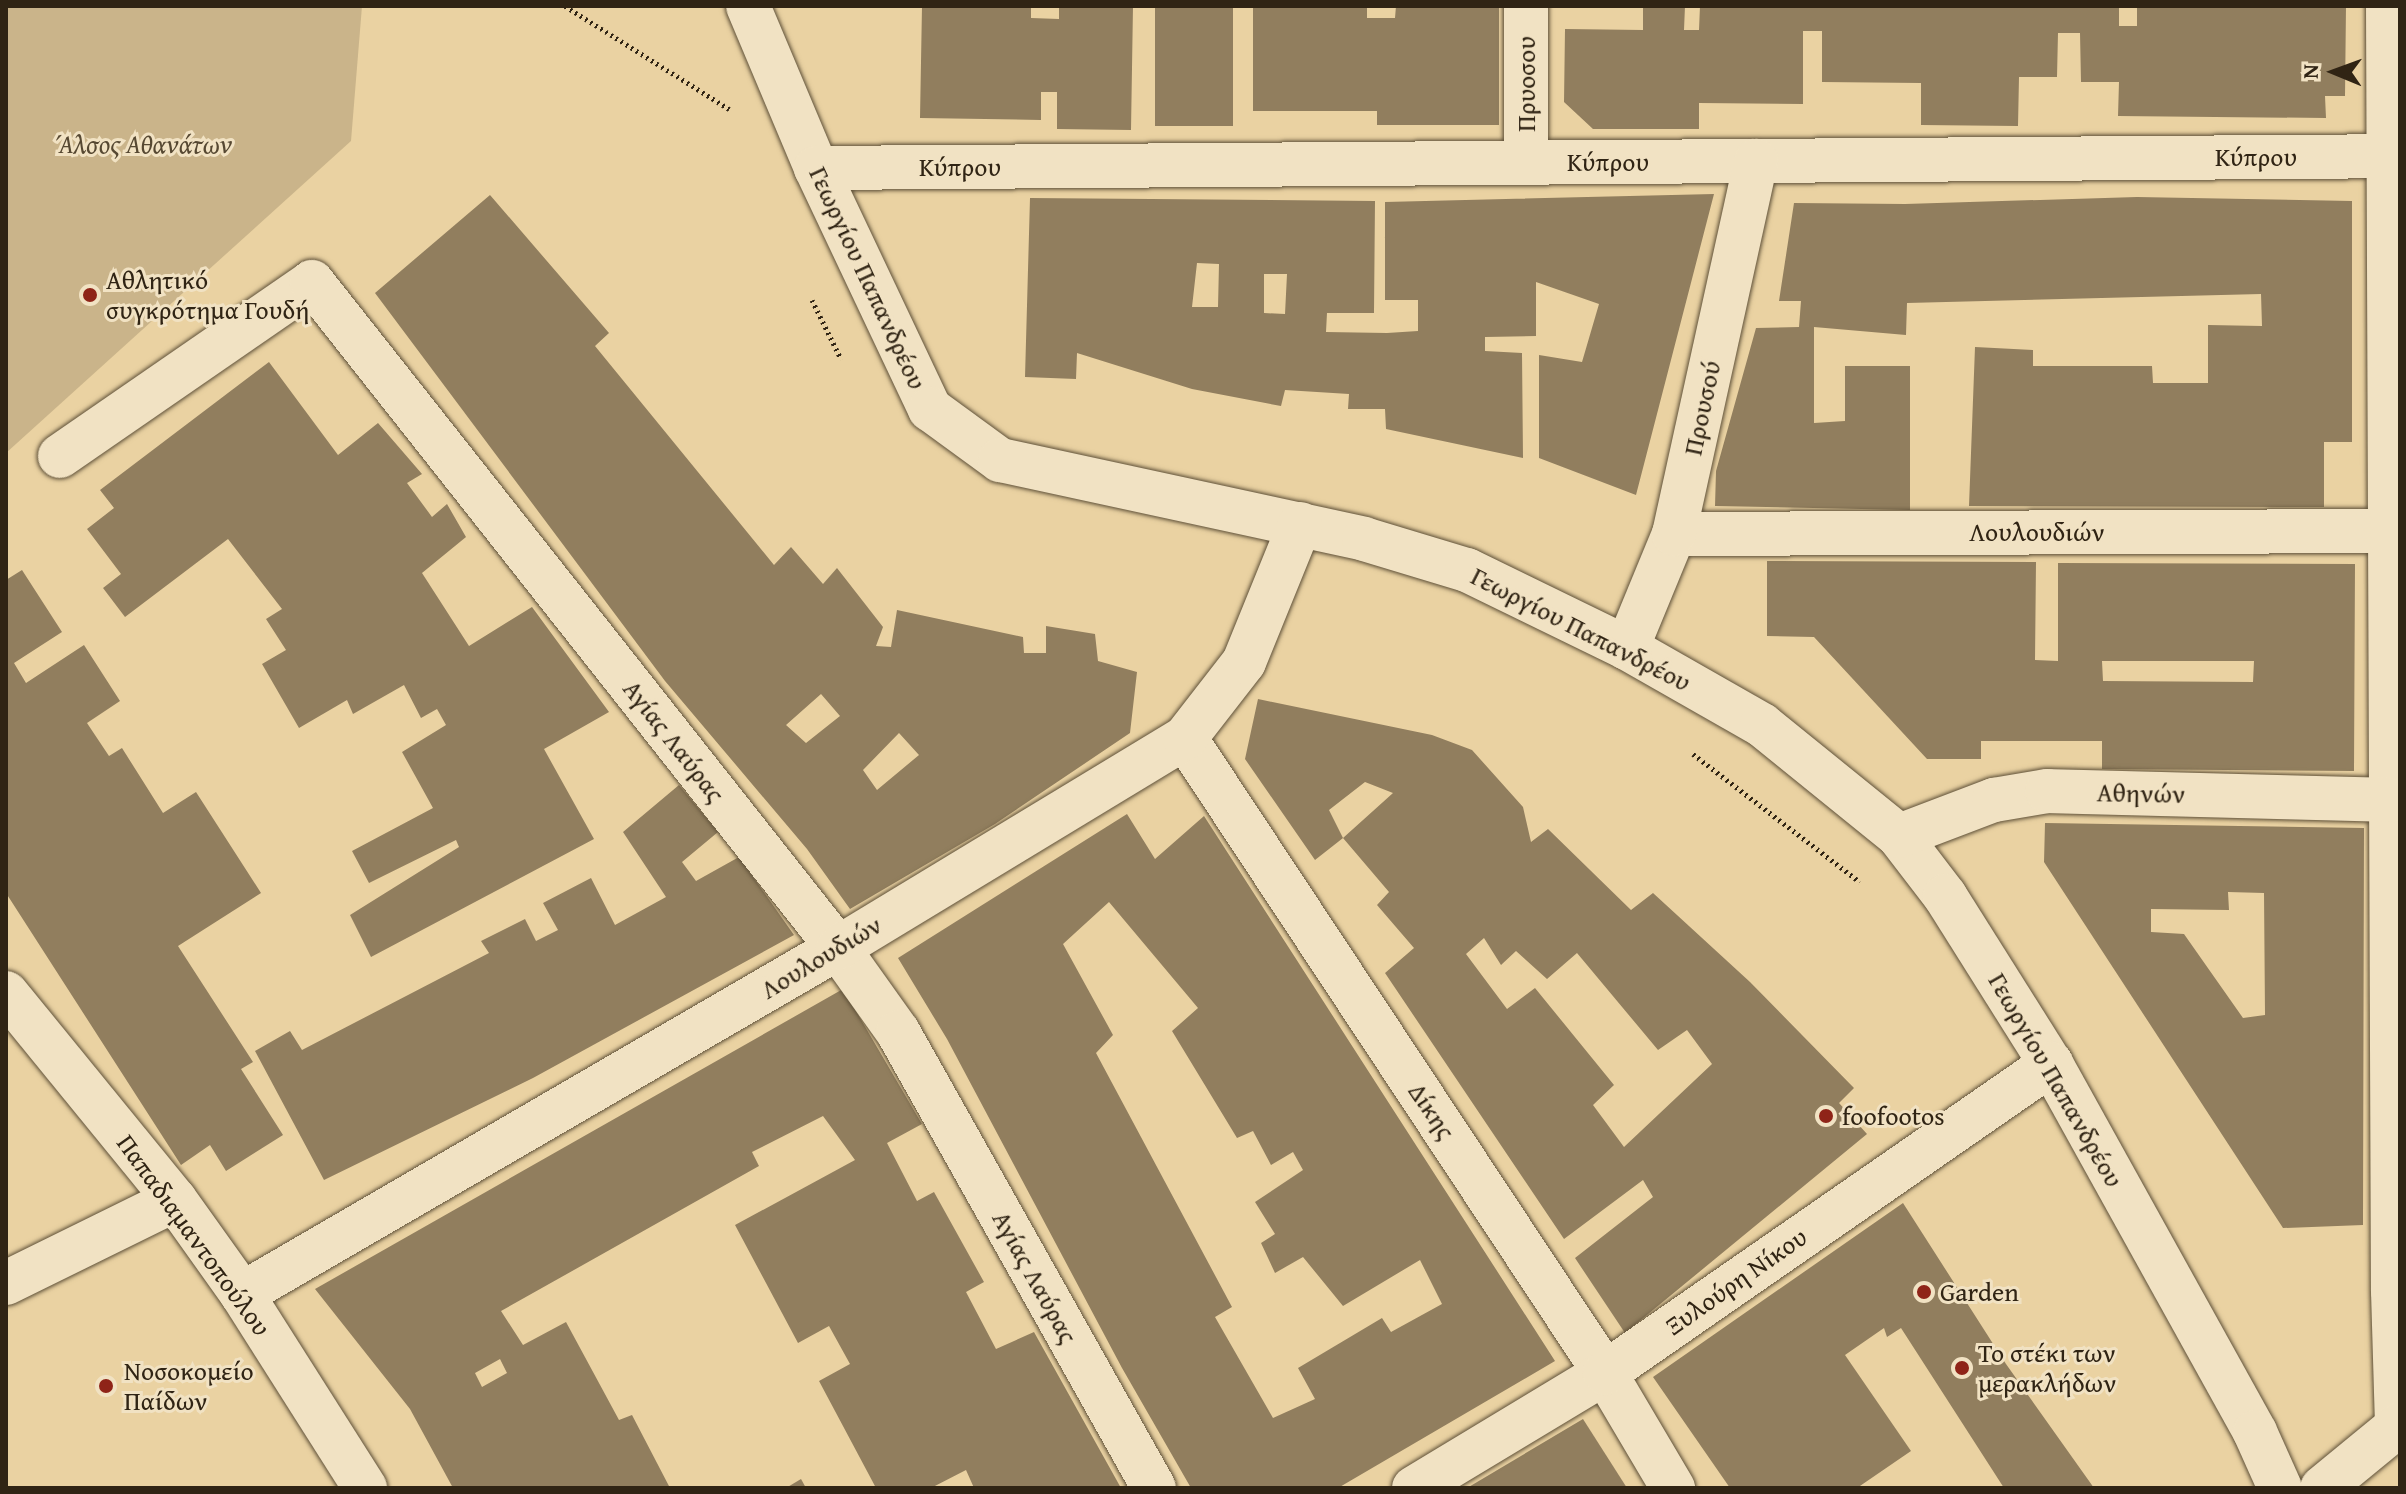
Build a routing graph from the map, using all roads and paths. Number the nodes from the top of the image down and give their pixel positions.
1 (565, 6) edge
2 (748, 6) edge
3 (1526, 6) edge
4 (2388, 6) edge
5 (723, 98) dead end
6 (728, 109) junction
7 (740, 117) dead end
8 (734, 123) dead end
9 (2394, 156) edge
10 (1756, 161) junction
11 (1526, 163) junction
12 (816, 168) junction
13 (810, 295) dead end
14 (845, 364) dead end
15 (60, 456) dead end
16 (1300, 524) junction
17 (2395, 531) edge
18 (1674, 534) junction
19 (1627, 648) junction
20 (1185, 738) junction
21 (1691, 752) dead end
22 (2391, 800) junction
23 (1899, 836) junction
24 (1867, 888) dead end
25 (838, 948) junction
26 (6, 993) edge
27 (2051, 1064) junction
28 (175, 1200) junction
29 (6, 1283) edge
30 (242, 1294) junction
31 (1605, 1373) junction
32 (2398, 1425) edge
33 (365, 1488) edge
34 (1154, 1488) edge
35 (1414, 1488) edge
36 (1673, 1488) edge
37 (2280, 1488) edge
38 (2322, 1488) edge

1 - 6 path
2 - 12 street, Γεωργίου Παπανδρέου
3 - 11 street, Πρυοσου
4 - 9 street
5 - 6 path
6 - 7 path
6 - 8 path
9 - 10 street, Κύπρου
9 - 17 street
10 - 11 street, Κύπρου
10 - 18 street, Προυσού
11 - 12 street, Κύπρου
12 - 16 street, Γεωργίου Παπανδρέου
13 - 14 path
15 - 25 street, Αγίας Λαύρας
16 - 19 street, Γεωργίου Παπανδρέου
16 - 20 street, Λουλουδιών
17 - 18 street, Λουλουδιών
17 - 22 street
18 - 19 street, Προυσού
19 - 23 street, Γεωργίου Παπανδρέου
20 - 25 street, Λουλουδιών
20 - 31 street, Δίκης
21 - 24 path
22 - 23 street, Αθηνών
22 - 32 street
23 - 27 street, Γεωργίου Παπανδρέου
25 - 30 street, Λουλουδιών
25 - 34 street, Αγίας Λαύρας
26 - 28 street, Παπαδιαμαντοπούλου
27 - 31 street, Ξυλούρη Νίκου
27 - 37 street, Γεωργίου Παπανδρέου
28 - 29 street
28 - 30 street, Παπαδιαμαντοπούλου
30 - 33 street, Παπαδιαμαντοπούλου
31 - 35 street, Ξυλούρη Νίκου
31 - 36 street, Δίκης
32 - 38 street

